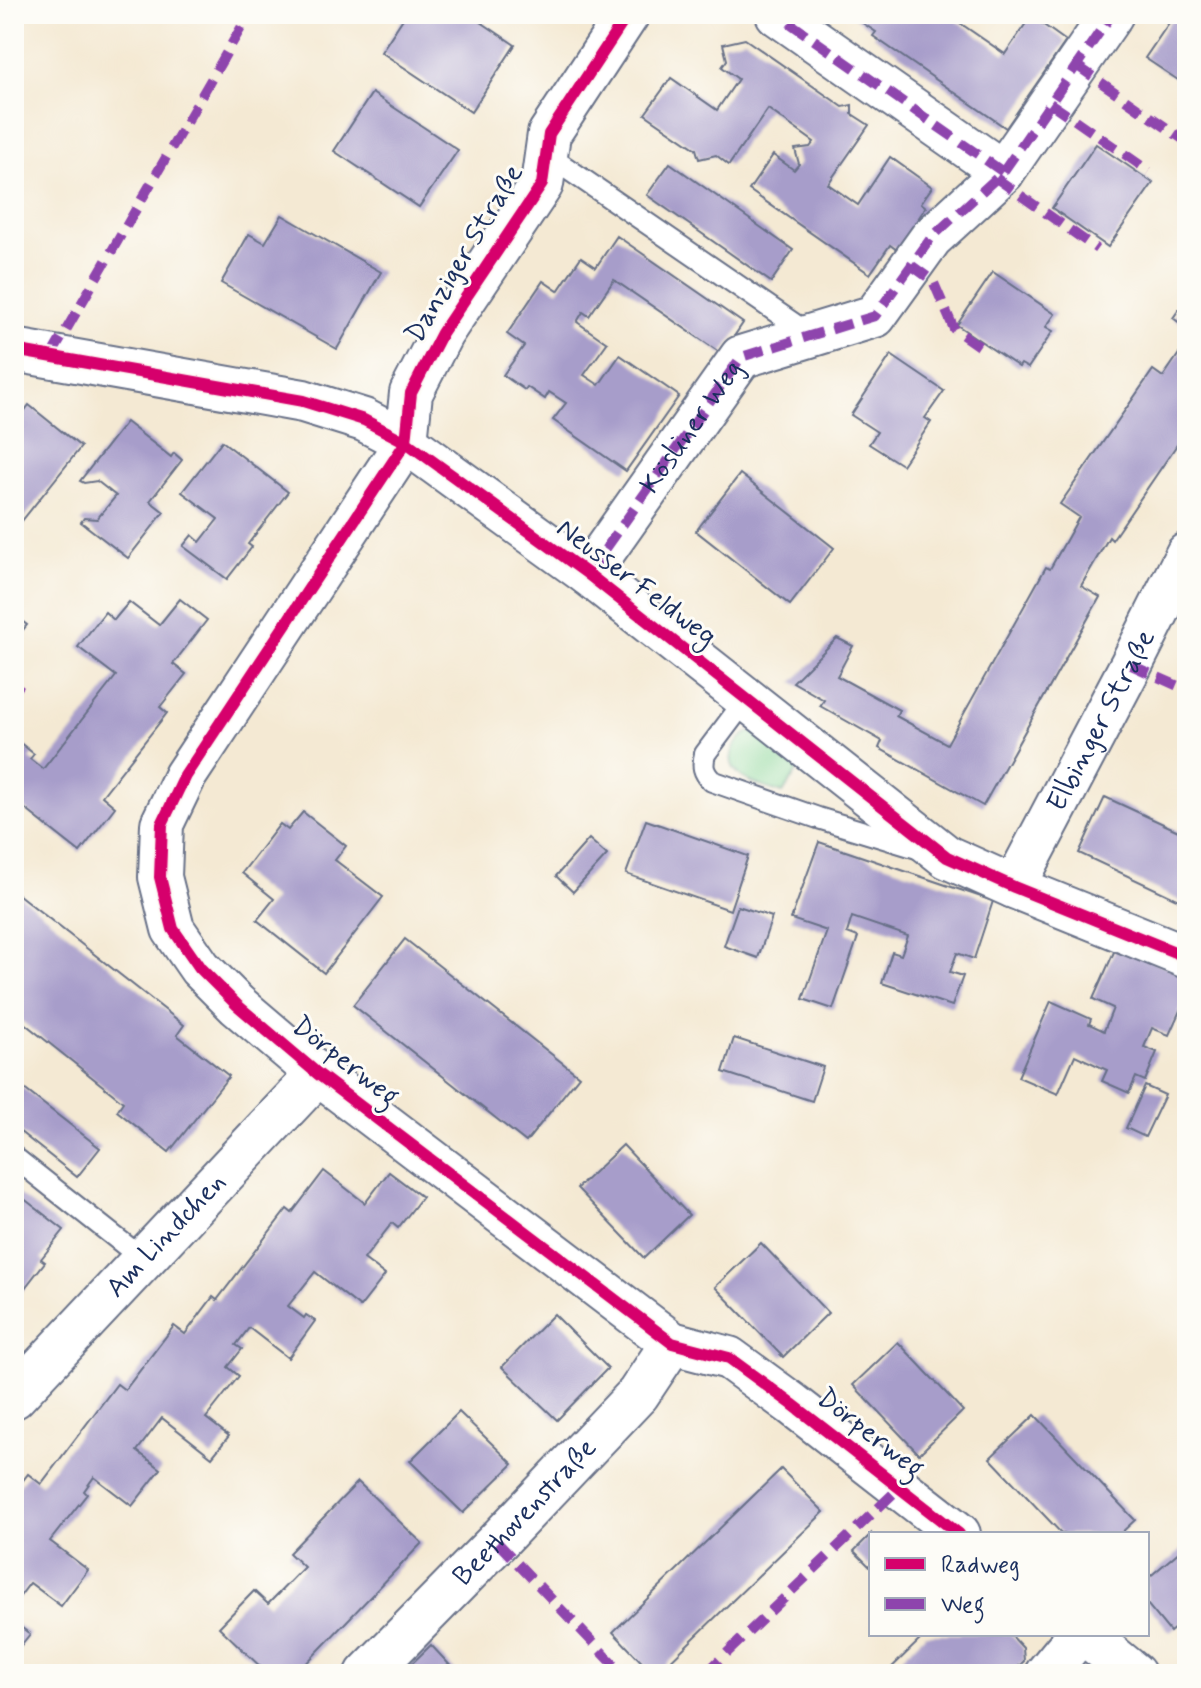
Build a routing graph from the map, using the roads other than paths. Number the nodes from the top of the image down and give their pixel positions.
1 (628, 14) edge
2 (777, 14) edge
3 (1112, 14) edge
4 (546, 154) junction
5 (1003, 172) junction
6 (810, 335) junction
7 (14, 350) edge
8 (406, 442) junction
9 (1187, 554) edge
10 (588, 574) junction
11 (747, 698) junction
12 (947, 857) junction
13 (1014, 887) junction
14 (1187, 957) edge
15 (318, 1074) junction
16 (14, 1157) edge
17 (144, 1260) junction
18 (672, 1343) junction
19 (14, 1397) edge
20 (956, 1532) edge
21 (1077, 1636) edge
22 (1087, 1636) edge
23 (367, 1674) edge
24 (1046, 1674) edge
25 (1134, 1674) edge

1 - 4 street, Danziger Straße
2 - 5 street
3 - 5 street, Kösliner Weg
4 - 6 lane
4 - 8 street, Danziger Straße
5 - 6 street, Kösliner Weg
6 - 10 street, Kösliner Weg
7 - 8 street, Neusser Feldweg
8 - 10 street, Neusser Feldweg
8 - 15 street, Dörperweg
9 - 13 street, Elbinger Straße
10 - 11 street, Neusser Feldweg
11 - 12 street, Neusser Feldweg
11 - 12 lane, Neusser Feldweg
12 - 13 street, Neusser Feldweg
13 - 14 street, Neusser Feldweg
15 - 17 street, Am Lindchen
15 - 18 street, Dörperweg
16 - 17 lane
17 - 19 street, Am Lindchen
18 - 20 street, Dörperweg
18 - 23 street, Beethovenstraße
21 - 24 street
22 - 25 street

